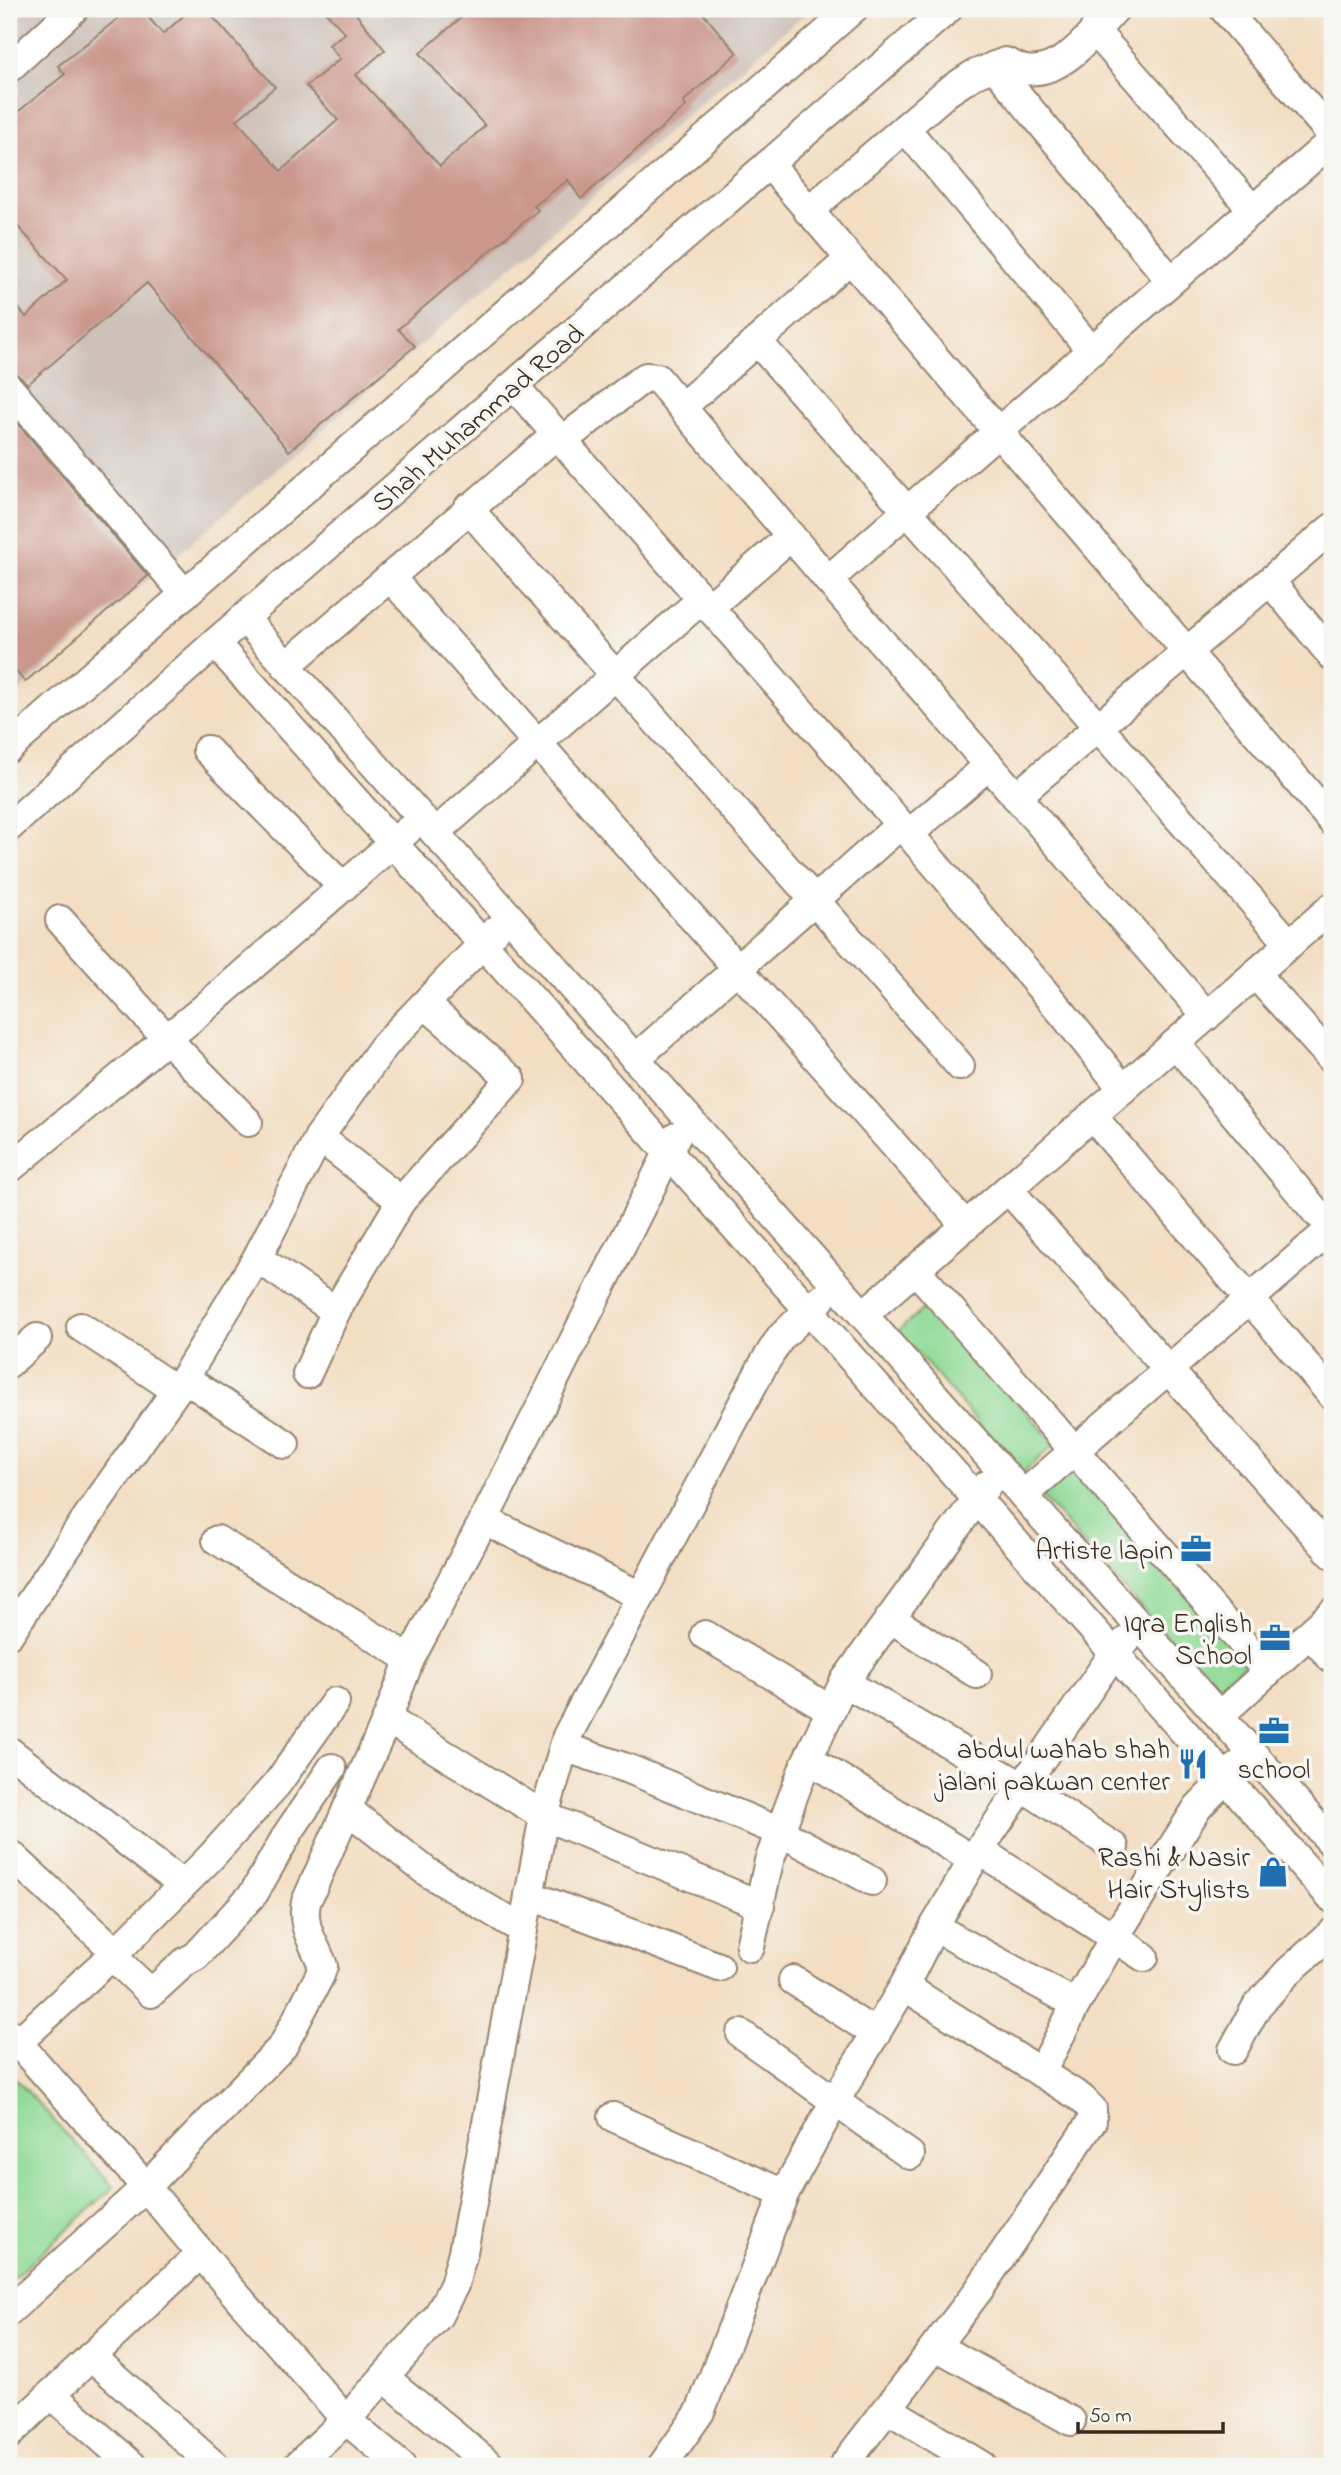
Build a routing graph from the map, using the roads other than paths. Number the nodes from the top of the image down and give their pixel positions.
1 (74, 9) edge
2 (853, 9) edge
3 (948, 9) edge
4 (1115, 9) edge
5 (1224, 9) edge
6 (1094, 30) junction
7 (994, 66) junction
8 (9, 68) edge
9 (905, 128) junction
10 (1332, 135) edge
11 (1332, 141) edge
12 (769, 164) junction
13 (1253, 210) junction
14 (808, 211) junction
15 (850, 259) junction
16 (1171, 281) junction
17 (757, 341) junction
18 (1092, 351) junction
19 (514, 386) junction
20 (9, 388) edge
21 (683, 406) junction
22 (998, 432) junction
23 (559, 438) junction
24 (468, 508) junction
25 (907, 511) junction
26 (1332, 528) edge
27 (791, 536) junction
28 (390, 577) junction
29 (828, 580) junction
30 (1270, 581) junction
31 (185, 594) junction
32 (704, 604) junction
33 (244, 618) junction
34 (215, 643) junction
35 (1187, 652) junction
36 (1332, 656) edge
37 (286, 666) junction
38 (614, 676) junction
39 (1098, 727) junction
40 (538, 743) junction
41 (9, 748) edge
42 (207, 750) dead end
43 (989, 765) junction
44 (1016, 797) junction
45 (1332, 821) edge
46 (428, 825) junction
47 (9, 827) edge
48 (904, 830) junction
49 (393, 843) junction
50 (343, 887) junction
51 (816, 900) junction
52 (1332, 907) edge
53 (509, 916) junction
54 (60, 920) dead end
55 (483, 943) junction
56 (1290, 944) junction
57 (738, 968) junction
58 (1255, 974) junction
59 (425, 1004) junction
60 (1207, 1016) junction
61 (167, 1039) junction
62 (1175, 1044) junction
63 (635, 1059) junction
64 (1332, 1059) edge
65 (960, 1066) dead end
66 (1123, 1089) junction
67 (686, 1116) junction
68 (1092, 1116) junction
69 (248, 1122) dead end
70 (319, 1137) junction
71 (669, 1153) junction
72 (9, 1169) edge
73 (1008, 1189) junction
74 (401, 1200) junction
75 (965, 1226) junction
76 (1332, 1226) edge
77 (257, 1258) junction
78 (916, 1270) junction
79 (836, 1285) junction
80 (1250, 1299) junction
81 (809, 1310) junction
82 (335, 1311) junction
83 (863, 1315) junction
84 (81, 1327) dead end
85 (37, 1338) dead end
86 (9, 1363) edge
87 (1169, 1370) junction
88 (307, 1374) dead end
89 (180, 1384) junction
90 (1332, 1395) edge
91 (285, 1444) dead end
92 (1074, 1453) junction
93 (1001, 1470) junction
94 (1023, 1495) junction
95 (976, 1498) junction
96 (484, 1520) junction
97 (217, 1540) dead end
98 (1332, 1554) edge
99 (641, 1597) junction
100 (1332, 1613) edge
101 (890, 1618) junction
102 (1140, 1627) junction
103 (9, 1634) edge
104 (1310, 1634) junction
105 (705, 1635) dead end
106 (1114, 1653) junction
107 (410, 1659) junction
108 (1332, 1659) edge
109 (1268, 1672) junction
110 (977, 1674) dead end
111 (844, 1682) junction
112 (335, 1702) dead end
113 (831, 1710) junction
114 (1219, 1716) junction
115 (387, 1719) junction
116 (564, 1747) junction
117 (9, 1751) edge
118 (1251, 1752) junction
119 (808, 1759) junction
120 (332, 1768) dead end
121 (1227, 1779) junction
122 (1023, 1787) junction
123 (347, 1809) junction
124 (544, 1816) junction
125 (780, 1832) junction
126 (1332, 1843) edge
127 (1114, 1847) dead end
128 (9, 1853) edge
129 (976, 1855) junction
130 (872, 1881) dead end
131 (183, 1885) junction
132 (529, 1895) junction
133 (1332, 1898) edge
134 (760, 1905) junction
135 (934, 1927) junction
136 (523, 1930) junction
137 (1332, 1934) edge
138 (1114, 1938) junction
139 (750, 1947) dead end
140 (114, 1954) junction
141 (1144, 1957) dead end
142 (719, 1968) dead end
143 (793, 1980) dead end
144 (904, 1986) junction
145 (1076, 2004) junction
146 (741, 2034) dead end
147 (876, 2034) junction
148 (13, 2038) edge
149 (1233, 2050) dead end
150 (1041, 2073) junction
151 (835, 2101) junction
152 (613, 2117) dead end
153 (910, 2155) dead end
154 (146, 2187) junction
155 (784, 2194) junction
156 (201, 2253) junction
157 (9, 2311) edge
158 (936, 2346) junction
159 (91, 2356) junction
160 (384, 2377) junction
161 (51, 2394) junction
162 (888, 2409) junction
163 (346, 2420) junction
164 (1071, 2421) dead end
165 (9, 2434) edge
166 (855, 2462) edge
167 (133, 2466) edge
168 (215, 2466) edge
169 (297, 2466) edge
170 (401, 2466) edge
171 (491, 2466) edge
172 (662, 2466) edge
173 (982, 2466) edge

1 - 8 street
2 - 31 street, Shah Muhammad Road
3 - 12 street, Shah Muhammad Road
4 - 6 street
5 - 10 street
6 - 7 street
6 - 13 street
7 - 9 street
7 - 16 street
9 - 14 street
9 - 18 street
11 - 13 street
12 - 14 street
12 - 19 street, Shah Muhammad Road
13 - 16 street
14 - 15 street
15 - 17 street
15 - 22 street
16 - 18 street
17 - 21 street
17 - 25 street
18 - 22 street
19 - 23 street
19 - 33 street, Shah Muhammad Road
20 - 31 street
21 - 23 street
21 - 27 street
22 - 25 street
22 - 35 street
23 - 24 street
23 - 32 street
24 - 28 street
24 - 38 street
25 - 29 street
25 - 39 street
26 - 30 street
27 - 29 street
27 - 32 street
28 - 37 street
28 - 40 street
29 - 43 street
30 - 35 street
30 - 36 street
31 - 41 street, Shah Muhammad Road
32 - 38 street
32 - 48 street
33 - 34 street, Shah Muhammad Road
33 - 37 street
34 - 47 street, Shah Muhammad Road
34 - 49 street
35 - 39 street
35 - 45 street
37 - 46 street
38 - 40 street
38 - 51 street
39 - 44 street
39 - 56 street
40 - 46 street
40 - 57 street
42 - 50 street
43 - 44 street
43 - 48 street
44 - 60 street
46 - 49 street
46 - 53 street
48 - 51 street
48 - 66 street
49 - 50 street
49 - 55 street
50 - 61 street
51 - 57 street
51 - 65 street
52 - 56 street
53 - 55 street
53 - 63 street
54 - 61 street
55 - 59 street
55 - 71 street
56 - 58 street
57 - 63 street
57 - 75 street
58 - 60 street
58 - 64 street
59 - 70 street
59 - 74 street
60 - 62 street
61 - 69 street
61 - 72 street
62 - 66 street
62 - 76 street
63 - 67 street
66 - 68 street
67 - 71 street
67 - 79 street
68 - 73 street
68 - 80 street
70 - 74 street
70 - 77 street
71 - 81 street
71 - 96 street
73 - 75 street
73 - 87 street
74 - 82 street
75 - 78 street
76 - 80 street
77 - 82 street
77 - 89 street
78 - 83 street
78 - 92 street
79 - 81 street
79 - 83 street
80 - 87 street
80 - 90 street
81 - 95 street
81 - 99 street
82 - 88 street
83 - 93 street
84 - 89 street
85 - 86 street
87 - 92 street
87 - 98 street
89 - 91 street
89 - 103 street
92 - 94 street
92 - 109 street
93 - 94 street
93 - 95 street
94 - 102 street
95 - 101 street
95 - 106 street
96 - 99 street
96 - 107 street
97 - 107 street
99 - 116 street
100 - 104 street
101 - 110 street
101 - 111 street
102 - 106 street
102 - 114 street
104 - 108 street
104 - 109 street
105 - 113 street
106 - 121 street
106 - 122 street
107 - 115 street
109 - 114 street
111 - 113 street
111 - 122 street
112 - 131 street
113 - 119 street
114 - 118 street
115 - 123 street
115 - 124 street
116 - 124 street
116 - 125 street
117 - 131 street
118 - 121 street
118 - 126 street
119 - 125 street
119 - 129 street
120 - 140 street
121 - 133 street
121 - 138 street
122 - 127 street
122 - 129 street
123 - 136 street
123 - 154 street
124 - 132 street
124 - 134 street
125 - 130 street
125 - 134 street
128 - 140 street
129 - 135 street
129 - 138 street
131 - 140 street
132 - 136 street
132 - 142 street
134 - 139 street
135 - 144 street
135 - 145 street
136 - 160 street
137 - 149 street
138 - 141 street
138 - 145 street
140 - 148 street
143 - 147 street
144 - 147 street
144 - 150 street
145 - 150 street
146 - 151 street
147 - 151 street
148 - 154 street
150 - 158 street
151 - 153 street
151 - 155 street
152 - 155 street
154 - 156 street
154 - 157 street
155 - 172 street
156 - 159 street
156 - 163 street
158 - 162 street
158 - 164 street
159 - 161 street
159 - 168 street
160 - 163 street
160 - 171 street
161 - 165 street
161 - 167 street
162 - 166 street
162 - 173 street
163 - 169 street
163 - 170 street

